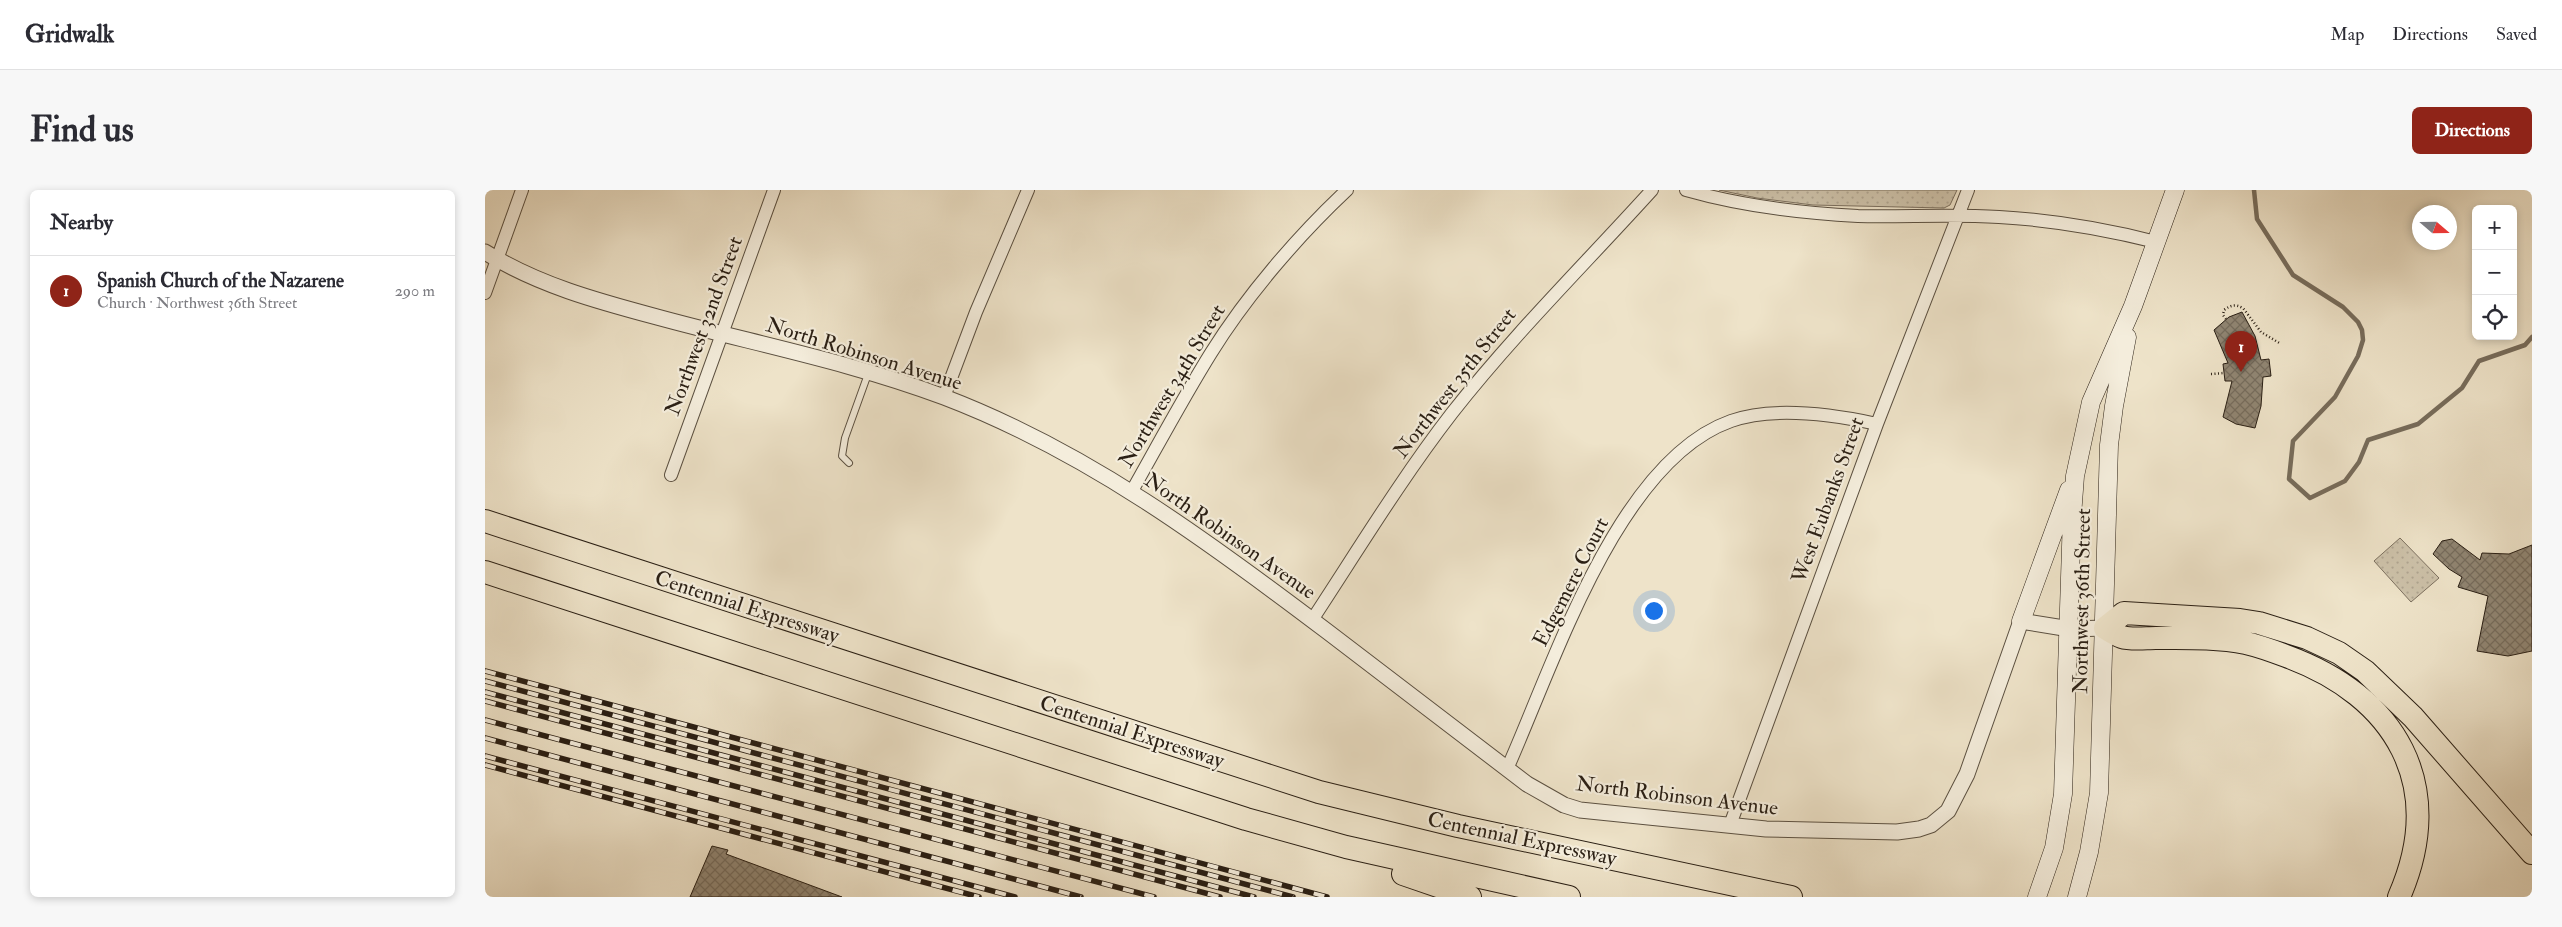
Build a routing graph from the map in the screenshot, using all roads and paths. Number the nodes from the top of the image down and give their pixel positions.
1 (523, 190) edge
2 (774, 190) edge
3 (1028, 190) edge
4 (1347, 190) edge
5 (1652, 190) edge
6 (1686, 190) edge
7 (1968, 190) edge
8 (2175, 190) edge
9 (1957, 216) junction
10 (2156, 242) junction
11 (491, 256) edge
12 (485, 293) edge
13 (2133, 306) junction
14 (2226, 319) dead end
15 (722, 334) junction
16 (2281, 344) dead end
17 (2224, 373) dead end
18 (869, 374) junction
19 (2211, 374) dead end
20 (944, 397) junction
21 (1877, 424) junction
22 (849, 463) dead end
23 (671, 475) dead end
24 (2075, 476) junction
25 (1132, 491) junction
26 (485, 521) edge
27 (485, 572) edge
28 (1312, 620) junction
29 (2021, 621) junction
30 (2070, 628) junction
31 (2105, 628) junction
32 (1507, 769) junction
33 (1246, 819) junction
34 (1730, 825) junction
35 (2532, 853) edge
36 (1470, 897) edge
37 (1569, 897) edge
38 (1791, 897) edge
39 (2037, 897) edge
40 (2077, 897) edge
41 (2399, 897) edge

1 - 11 street
2 - 15 street, Northwest 32nd Street
3 - 20 street
4 - 25 street, Northwest 34th Street
5 - 28 street, Northwest 35th Street
6 - 9 street
7 - 9 street, West Eubanks Street
8 - 10 main road, Northwest 36th Street
9 - 10 street
9 - 21 street, West Eubanks Street
10 - 13 main road, Northwest 36th Street
11 - 12 street
11 - 15 street, North Robinson Avenue
13 - 24 main road, Northwest 36th Street
13 - 31 main road, Northwest 36th Street
14 - 16 path
15 - 18 street, North Robinson Avenue
15 - 23 street, Northwest 32nd Street
17 - 19 path
18 - 20 street, North Robinson Avenue
18 - 22 lane
20 - 25 street, North Robinson Avenue
21 - 32 street, Edgemere Court
21 - 34 street, West Eubanks Street
24 - 29 main road
24 - 30 main road, Northwest 36th Street
25 - 28 street, North Robinson Avenue
26 - 38 highway, Centennial Expressway
27 - 33 highway
28 - 32 street, North Robinson Avenue
29 - 30 street
29 - 34 street, North Robinson Avenue
30 - 31 street
30 - 39 main road, Northwest 36th Street
31 - 35 highway
31 - 40 main road, Northwest 36th Street
31 - 41 highway
32 - 34 street, North Robinson Avenue
33 - 36 highway
33 - 37 highway

